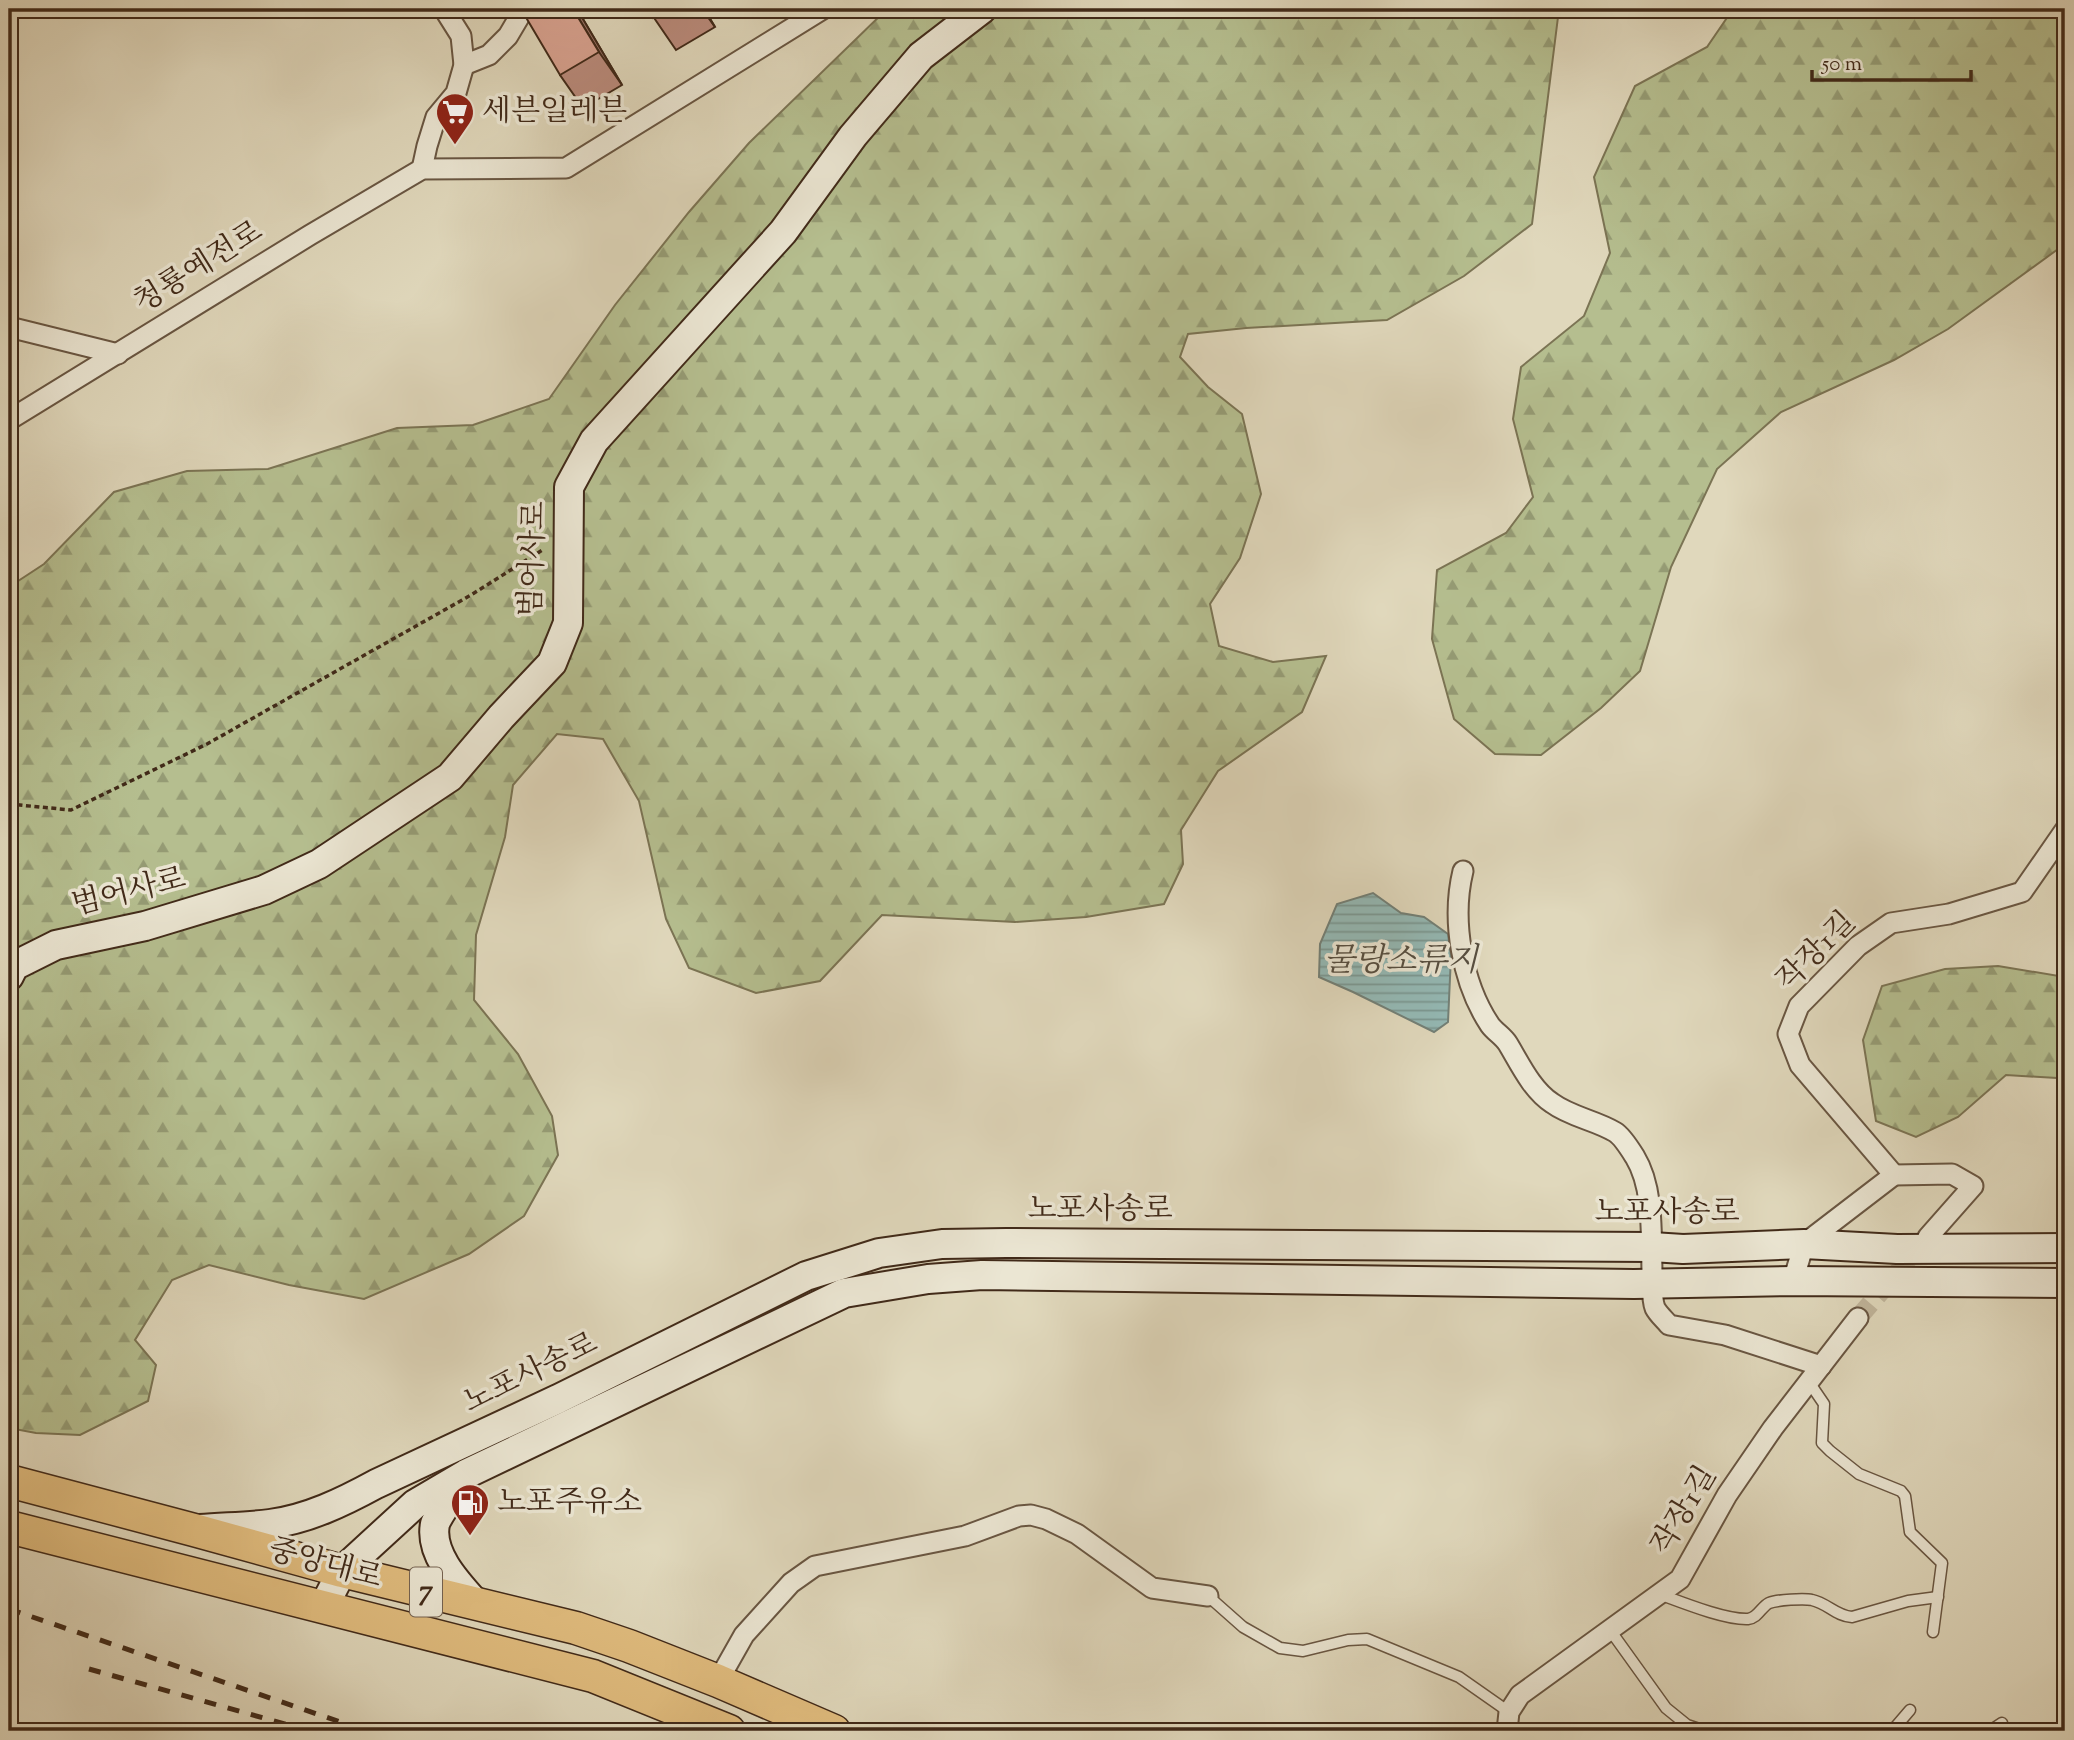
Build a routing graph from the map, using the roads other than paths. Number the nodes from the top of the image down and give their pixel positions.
1 (444, 9) edge
2 (524, 9) edge
3 (823, 9) edge
4 (982, 9) edge
5 (464, 65) junction
6 (422, 169) junction
7 (9, 327) edge
8 (118, 354) junction
9 (9, 420) edge
10 (2065, 830) edge
11 (1462, 871) dead end
12 (9, 976) edge
13 (1894, 1175) junction
14 (1928, 1237) tunnel mouth
15 (1804, 1244) junction
16 (1651, 1247) junction
17 (2065, 1248) edge
18 (1793, 1282) junction
19 (2065, 1283) edge
20 (1653, 1284) junction
21 (1858, 1318) tunnel mouth
22 (1815, 1374) junction
23 (466, 1474) junction
24 (9, 1481) edge
25 (9, 1527) edge
26 (194, 1530) junction
27 (342, 1571) junction
28 (1659, 1594) junction
29 (1208, 1596) joint
30 (1938, 1597) junction
31 (475, 1604) junction
32 (324, 1606) junction
33 (1610, 1630) junction
34 (1933, 1632) dead end
35 (718, 1681) junction
36 (1910, 1710) dead end
37 (1508, 1721) edge
38 (2002, 1723) dead end
39 (729, 1731) edge
40 (834, 1731) edge
41 (1705, 1731) edge
42 (1892, 1731) edge
43 (1990, 1731) edge

1 - 5 street
2 - 5 street
3 - 6 street
4 - 12 main road, 범어사로
5 - 6 street
6 - 8 street, 청룡예전로
7 - 8 street
8 - 9 street, 청룡예전로
10 - 13 street, 작장1길
11 - 16 street
13 - 14 street
13 - 15 street
15 - 16 main road, 노포사송로
15 - 17 main road, 노포사송로
15 - 18 street
16 - 20 street
16 - 26 main road, 노포사송로
18 - 19 main road, 노포사송로
18 - 20 main road, 노포사송로
20 - 22 street
20 - 23 main road, 노포사송로
21 - 22 street, 작장1길
22 - 28 street, 작장1길
22 - 30 lane
23 - 27 main road, 노포사송로
23 - 31 main road
24 - 26 main road, 중앙대로 / 7
25 - 32 main road, 중앙대로 / 7
26 - 27 main road, 중앙대로 / 7
27 - 31 main road, 중앙대로 / 7
27 - 32 main road, 노포사송로
28 - 30 lane
28 - 33 street, 작장1길
29 - 35 street
29 - 37 lane
30 - 34 lane
31 - 35 main road, 중앙대로 / 7
32 - 39 main road, 중앙대로 / 7
33 - 37 street, 작장1길
33 - 41 lane
35 - 40 main road, 중앙대로 / 7
36 - 42 lane
38 - 43 lane

